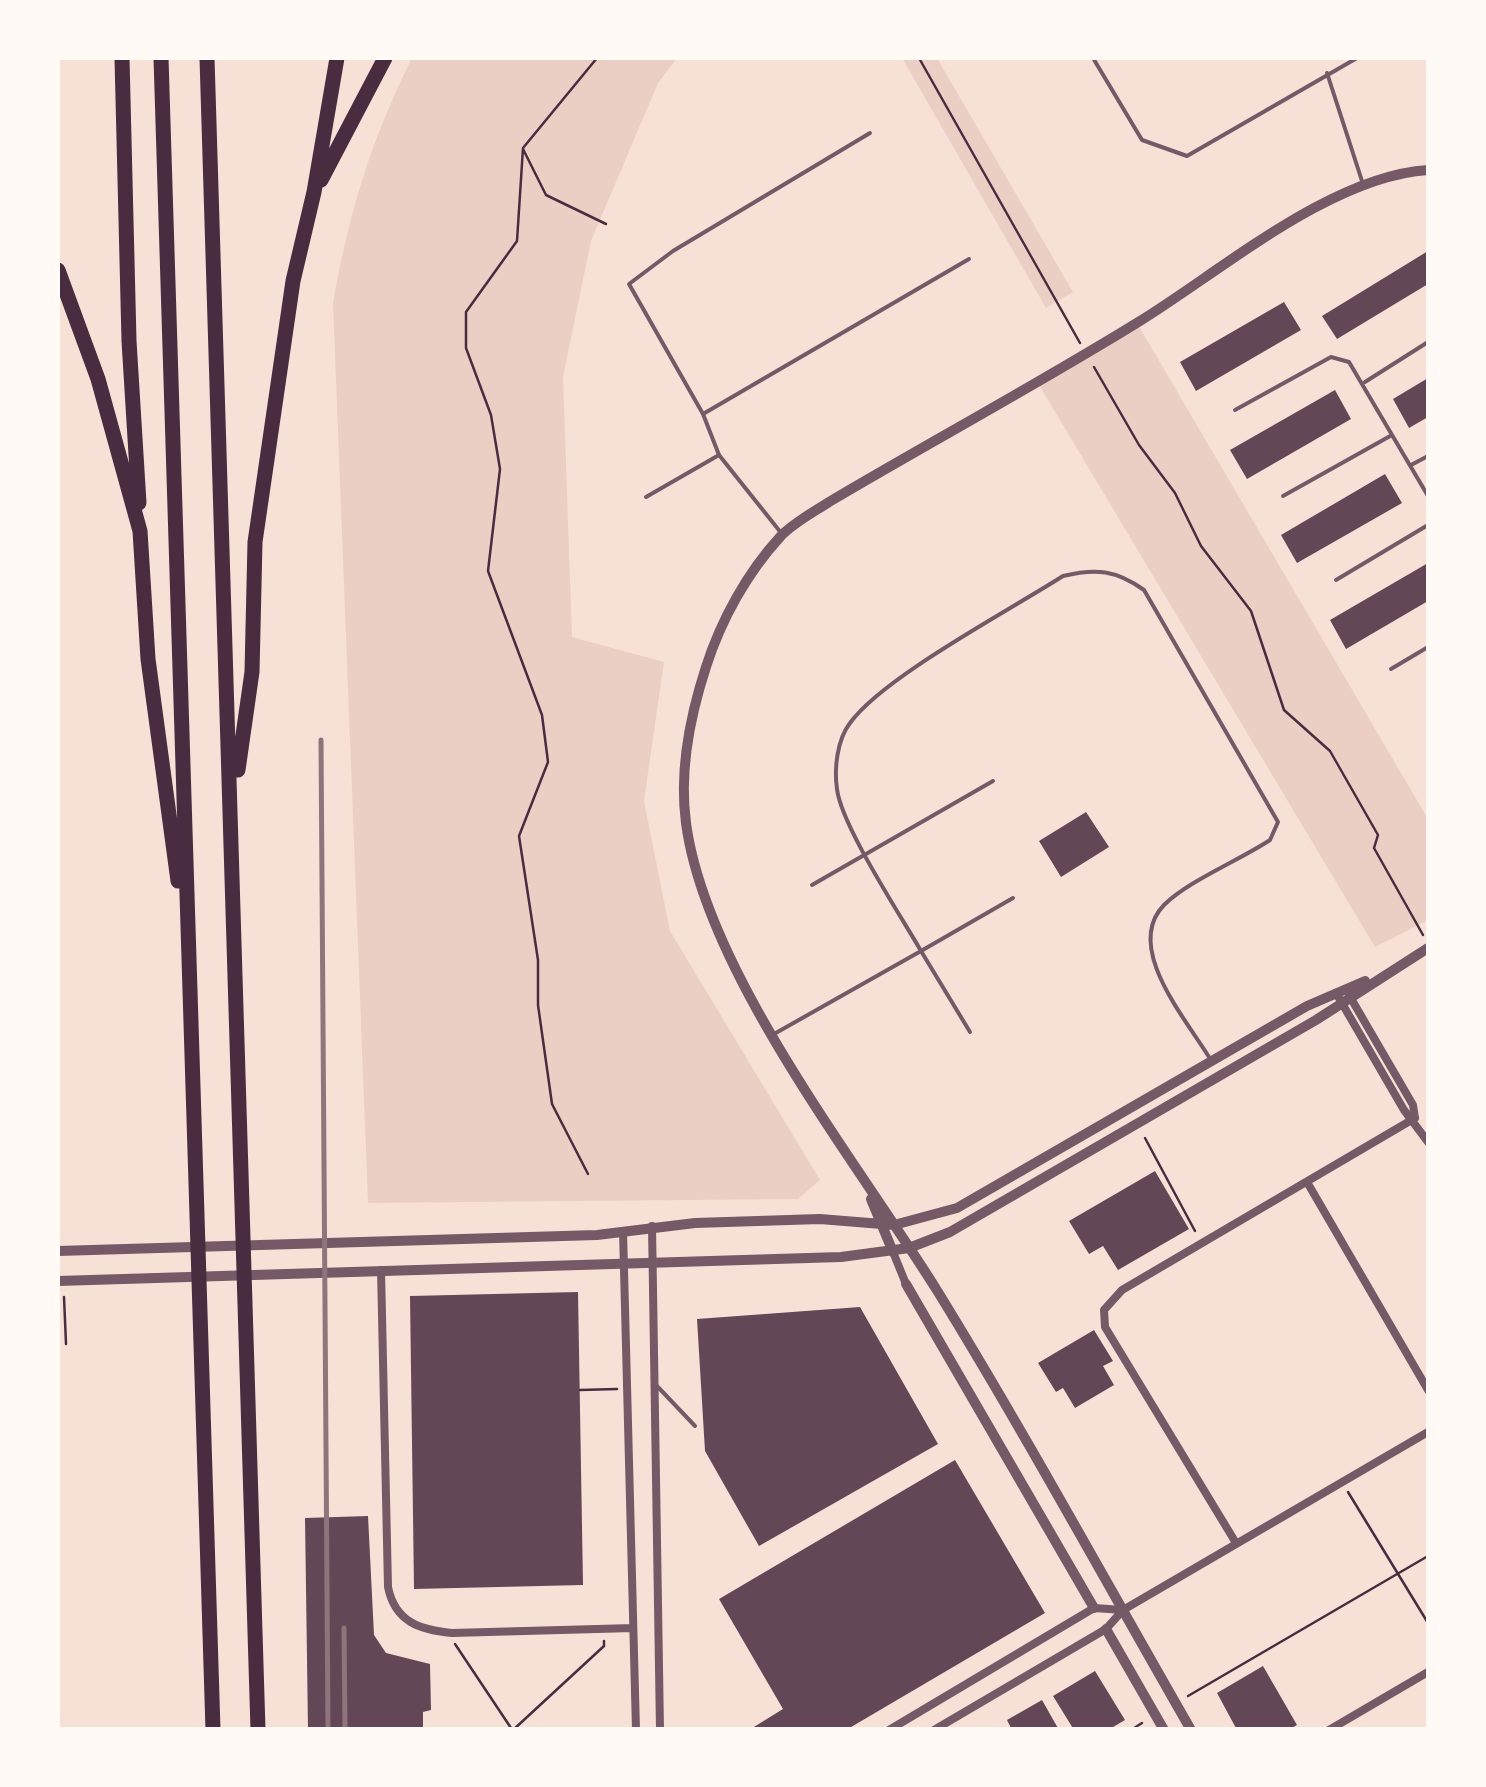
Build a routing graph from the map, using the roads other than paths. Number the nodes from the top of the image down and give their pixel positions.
1 (122, 58) edge
2 (161, 58) edge
3 (207, 58) edge
4 (337, 58) edge
5 (384, 58) edge
6 (1093, 58) edge
7 (1357, 58) edge
8 (1326, 72) junction
9 (870, 133) dead end
10 (1428, 170) edge
11 (1363, 186) junction
12 (314, 192) junction
13 (969, 259) dead end
14 (58, 270) edge
15 (1428, 342) edge
16 (1364, 382) junction
17 (1235, 410) dead end
18 (703, 414) junction
19 (1392, 435) junction
20 (720, 455) junction
21 (1428, 456) edge
22 (1412, 466) junction
23 (1283, 496) dead end
24 (1428, 496) edge
25 (646, 497) dead end
26 (1428, 525) edge
27 (140, 531) junction
28 (782, 534) junction
29 (1336, 580) dead end
30 (1428, 647) edge
31 (1392, 669) dead end
32 (993, 781) dead end
33 (232, 811) junction
34 (866, 854) junction
35 (812, 885) dead end
36 (1013, 898) dead end
37 (1428, 946) edge
38 (921, 952) junction
39 (190, 962) junction
40 (1343, 996) junction
41 (970, 1032) dead end
42 (774, 1034) junction
43 (1212, 1061) junction
44 (1414, 1118) junction
45 (1428, 1142) edge
46 (1307, 1182) junction
47 (652, 1226) junction
48 (888, 1226) junction
49 (623, 1231) junction
50 (909, 1248) junction
51 (58, 1252) edge
52 (892, 1252) junction
53 (626, 1260) junction
54 (652, 1260) junction
55 (381, 1268) junction
56 (60, 1281) edge
57 (906, 1284) joint
58 (655, 1384) junction
59 (1428, 1390) edge
60 (695, 1426) dead end
61 (1428, 1432) edge
62 (1236, 1543) junction
63 (1094, 1608) junction
64 (1122, 1610) junction
65 (633, 1628) junction
66 (1106, 1629) junction
67 (1428, 1672) edge
68 (213, 1730) edge
69 (258, 1730) edge
70 (636, 1730) edge
71 (660, 1730) edge
72 (889, 1730) edge
73 (934, 1730) edge
74 (1164, 1730) edge
75 (1191, 1730) edge
76 (1329, 1730) edge

1 - 27 highway
2 - 39 highway
3 - 33 highway
4 - 12 highway
5 - 12 highway
6 - 8 lane
7 - 8 lane
8 - 11 lane
9 - 18 lane
10 - 11 street
11 - 28 street
12 - 33 highway
13 - 18 lane
14 - 27 highway
15 - 16 lane
16 - 17 lane
16 - 19 lane
18 - 20 lane
19 - 22 lane
19 - 23 lane
20 - 25 lane
20 - 28 lane
21 - 22 lane
22 - 24 lane
26 - 29 lane
27 - 39 highway
28 - 42 street
30 - 31 lane
32 - 34 lane
33 - 69 highway
34 - 35 lane
34 - 38 lane
34 - 43 lane
36 - 38 lane
37 - 40 street
38 - 41 lane
38 - 42 lane
39 - 68 highway
40 - 43 street
40 - 44 street
40 - 50 street
42 - 48 street
43 - 48 street
44 - 45 street
44 - 46 street
46 - 59 street
46 - 62 street
47 - 48 street
47 - 49 street
47 - 54 street
48 - 50 street
48 - 52 street
49 - 51 street
49 - 53 street
50 - 52 street
50 - 64 street
52 - 54 street
52 - 57 street
53 - 54 street
53 - 55 street
53 - 65 street
54 - 58 street
55 - 56 street
55 - 65 street
57 - 63 street
58 - 60 lane
58 - 71 street
61 - 62 street
62 - 64 street
63 - 64 street
63 - 66 street
63 - 72 street
64 - 66 street
64 - 75 street
65 - 70 street
66 - 73 street
66 - 74 street
67 - 76 street

